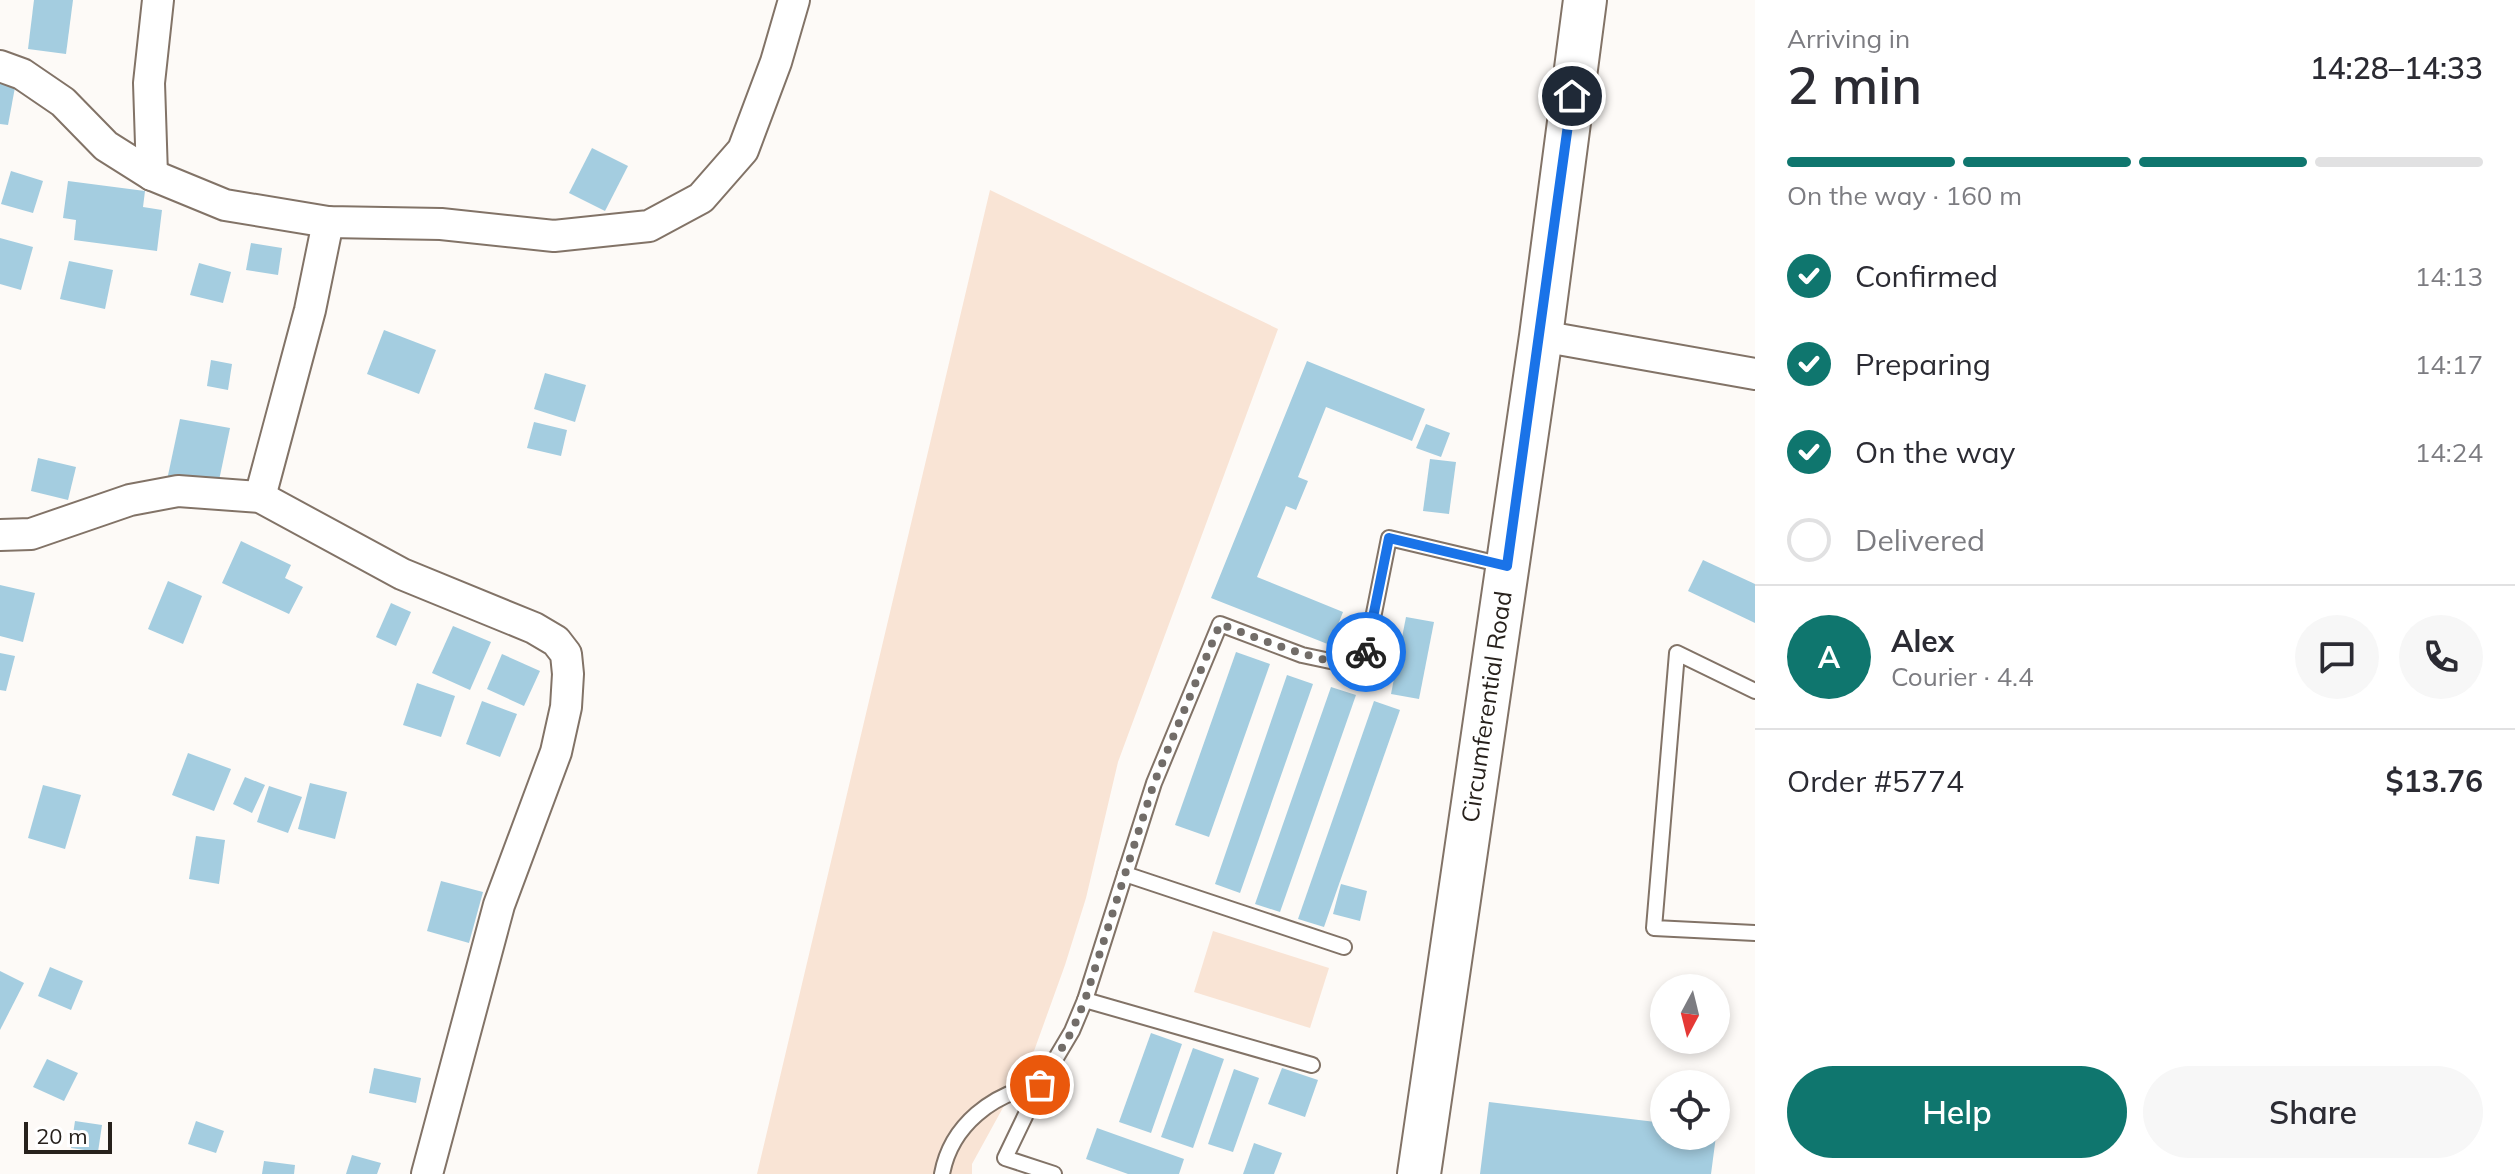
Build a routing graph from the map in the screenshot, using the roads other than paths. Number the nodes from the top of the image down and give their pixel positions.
1 (158, 0) edge
2 (794, 0) edge
3 (1585, 0) edge
4 (0, 66) edge
5 (152, 175) junction
6 (328, 222) junction
7 (1541, 336) junction
8 (1755, 374) edge
9 (260, 497) junction
10 (0, 535) edge
11 (1507, 566) junction
12 (1755, 691) edge
13 (1125, 874) junction
14 (1755, 933) edge
15 (1344, 947) dead end
16 (1085, 1000) junction
17 (1312, 1065) dead end
18 (1040, 1085) junction
19 (427, 1174) edge
20 (942, 1174) edge
21 (1054, 1174) edge
22 (1419, 1174) edge

1 - 5 street
2 - 6 street
3 - 7 main road, Circumferential Road
4 - 5 street
5 - 6 street
6 - 9 street
7 - 8 street
7 - 11 main road, Circumferential Road
9 - 10 street
9 - 19 street
11 - 13 lane
11 - 22 main road, Circumferential Road
12 - 14 lane
13 - 15 lane
13 - 16 lane
16 - 17 lane
16 - 18 lane
18 - 20 lane
18 - 21 lane

